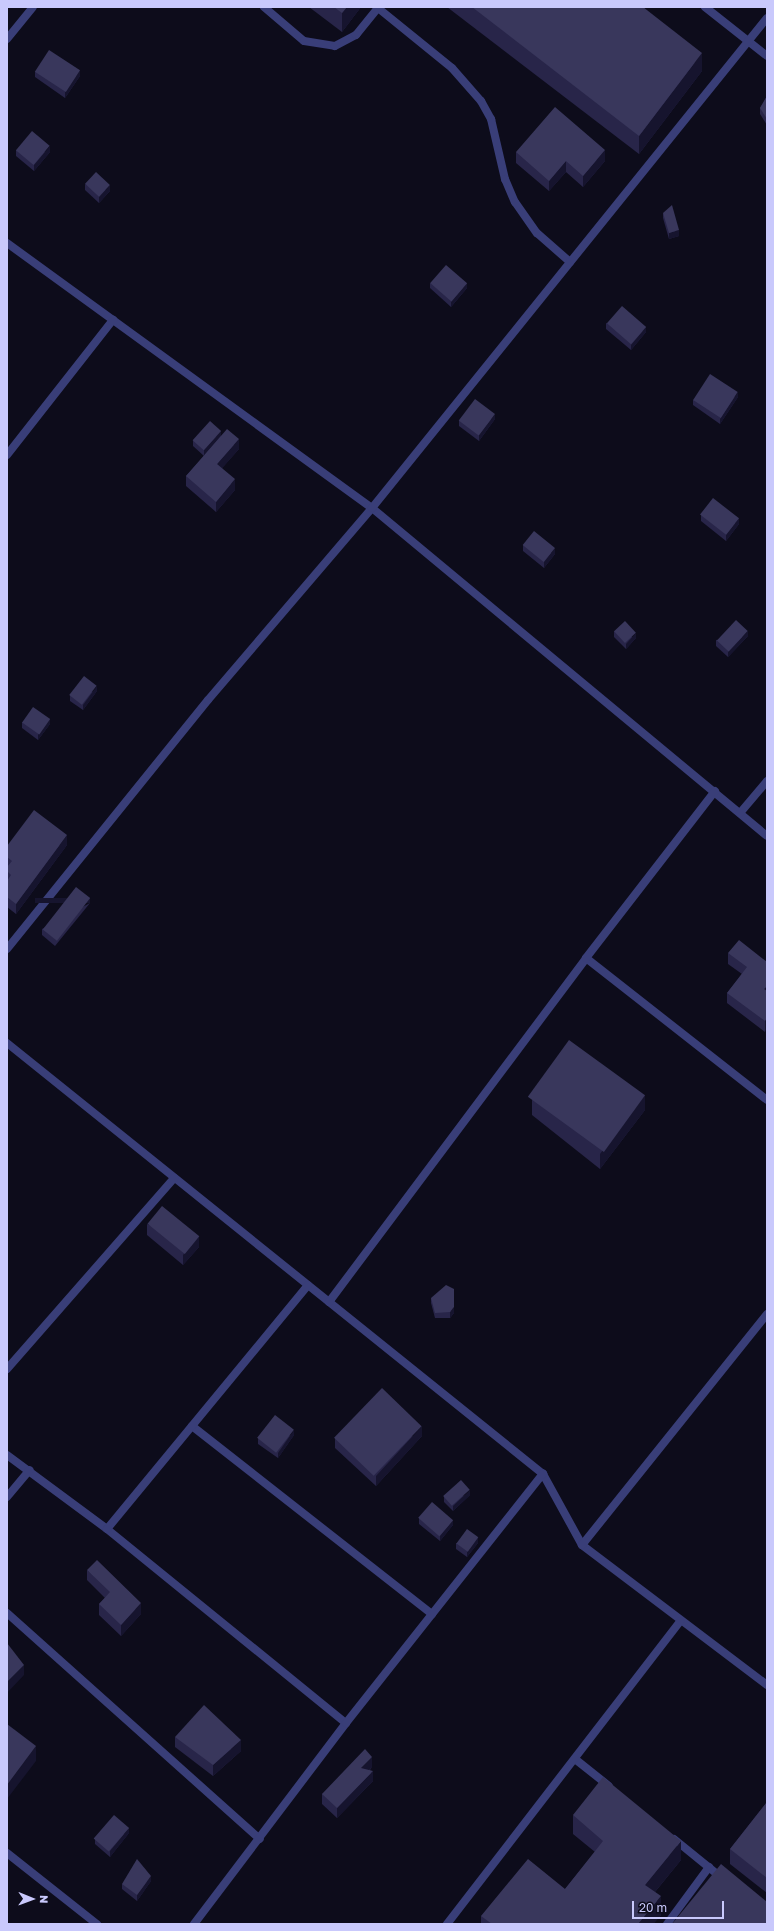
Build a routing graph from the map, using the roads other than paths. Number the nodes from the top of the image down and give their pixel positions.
1 (33, 7) edge
2 (264, 7) edge
3 (705, 7) edge
4 (379, 8) edge
5 (767, 18) edge
6 (7, 38) edge
7 (747, 39) junction
8 (767, 56) edge
9 (7, 243) edge
10 (570, 262) junction
11 (114, 320) junction
12 (7, 455) edge
13 (372, 508) junction
14 (767, 781) edge
15 (715, 791) junction
16 (740, 813) junction
17 (767, 836) edge
18 (7, 949) edge
19 (586, 958) junction
20 (7, 1043) edge
21 (767, 1100) edge
22 (174, 1178) junction
23 (308, 1285) junction
24 (329, 1302) junction
25 (767, 1314) edge
26 (7, 1369) edge
27 (192, 1426) junction
28 (7, 1455) edge
29 (30, 1470) junction
30 (543, 1474) junction
31 (7, 1497) edge
32 (107, 1529) junction
33 (582, 1545) junction
34 (7, 1613) edge
35 (432, 1614) junction
36 (680, 1621) junction
37 (767, 1685) edge
38 (346, 1723) junction
39 (575, 1759) junction
40 (617, 1793) edge
41 (666, 1833) edge
42 (260, 1838) junction
43 (7, 1853) edge
44 (709, 1867) junction
45 (732, 1887) edge
46 (97, 1924) edge
47 (194, 1924) edge
48 (447, 1924) edge
49 (667, 1924) edge

1 - 6 street
2 - 4 street
3 - 7 street
4 - 10 street
5 - 7 street
7 - 8 street
7 - 10 street
9 - 11 street
10 - 13 street
11 - 12 street
11 - 13 street
13 - 15 street
13 - 18 street
14 - 16 street
15 - 16 street
15 - 19 street
16 - 17 street
19 - 21 street
19 - 24 street
20 - 22 street
22 - 23 street
22 - 26 street
23 - 24 street
23 - 27 street
24 - 30 street
25 - 33 street
27 - 32 street
27 - 35 street
28 - 29 street
29 - 31 street
29 - 32 street
30 - 33 street
30 - 35 street
32 - 38 street
33 - 36 street
34 - 42 street
35 - 38 street
36 - 37 street
36 - 39 street
38 - 42 street
39 - 40 street
39 - 48 street
41 - 44 street
42 - 47 street
43 - 46 street
44 - 45 street
44 - 49 street

